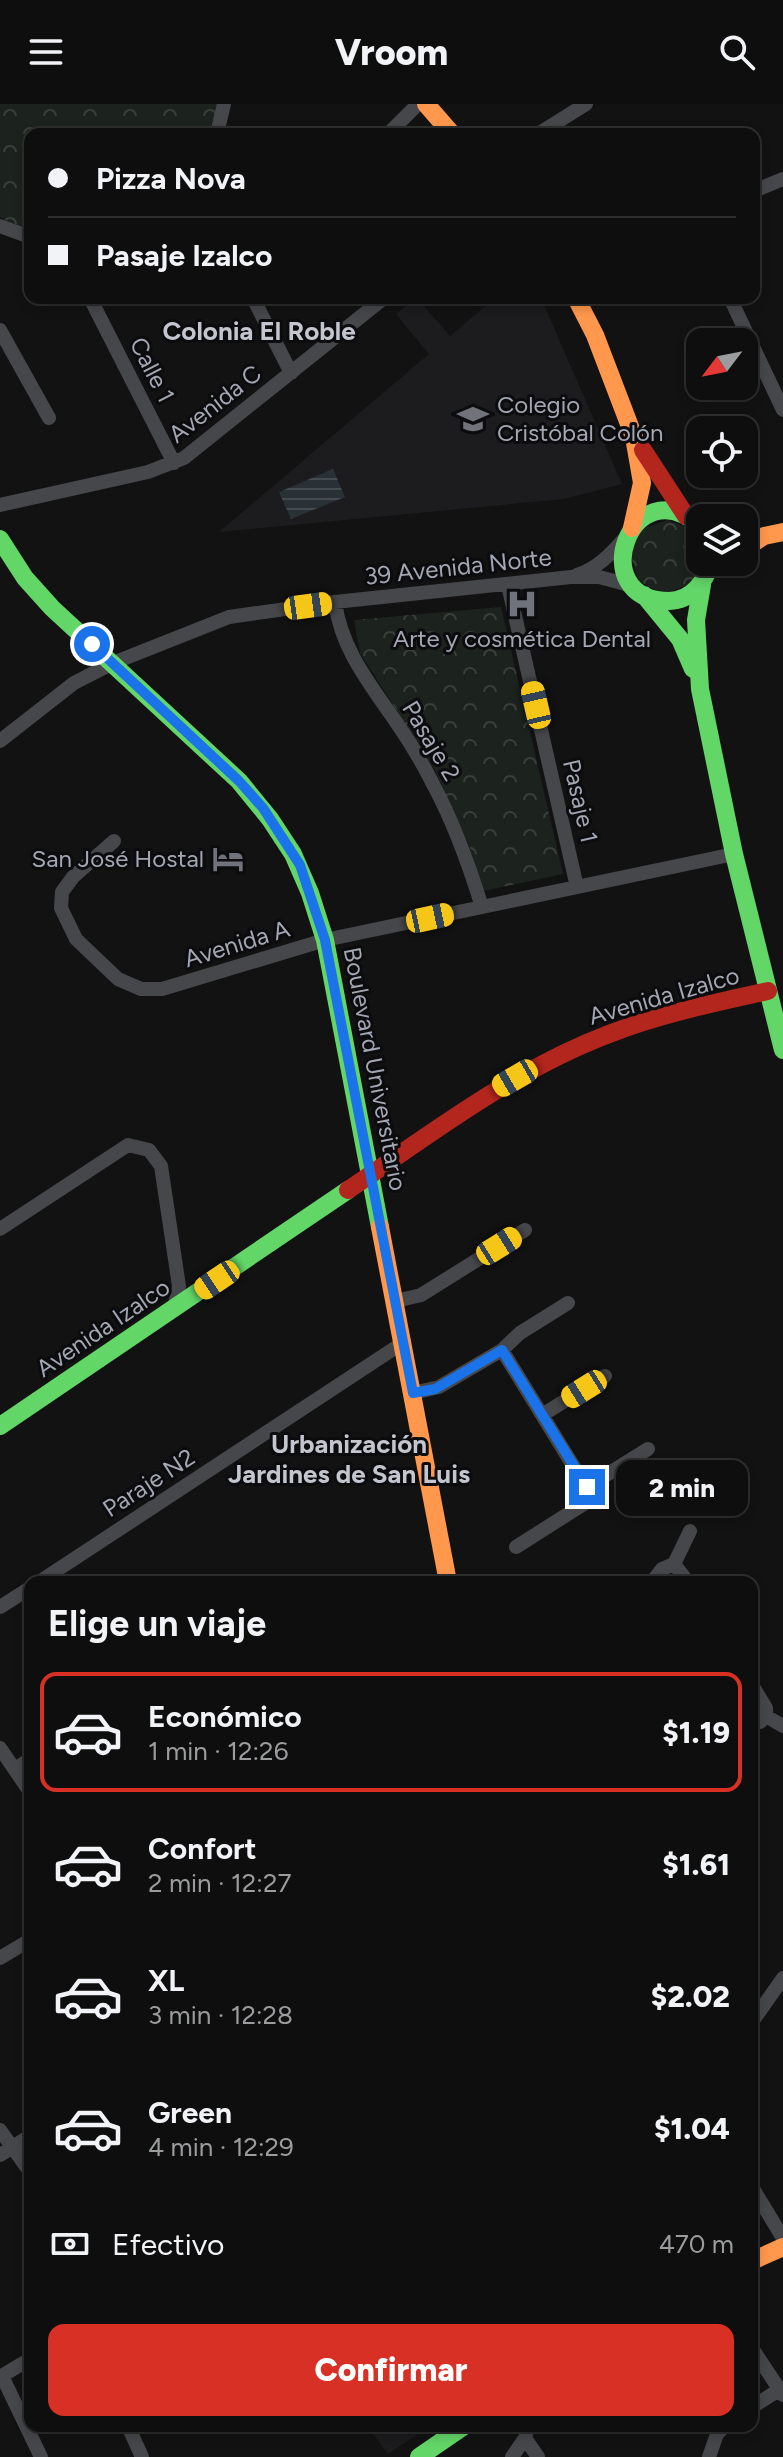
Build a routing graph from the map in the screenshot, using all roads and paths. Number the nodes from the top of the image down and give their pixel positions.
1 (224, 104) edge
2 (418, 104) edge
3 (426, 104) edge
4 (586, 104) edge
5 (218, 128) edge
6 (394, 128) edge
7 (447, 128) edge
8 (548, 128) edge
9 (783, 179) edge
10 (760, 189) edge
11 (0, 226) edge
12 (24, 235) edge
13 (93, 304) edge
14 (256, 304) edge
15 (377, 304) edge
16 (579, 304) edge
17 (733, 304) edge
18 (0, 330) edge
19 (291, 373) junction
20 (783, 410) edge
21 (49, 418) dead end
22 (634, 437) junction
23 (174, 463) junction
24 (0, 505) edge
25 (686, 510) edge
26 (686, 517) edge
27 (629, 532) junction
28 (783, 532) edge
29 (758, 535) edge
30 (764, 536) junction
31 (0, 539) edge
32 (758, 540) edge
33 (706, 576) edge
34 (707, 576) edge
35 (571, 577) junction
36 (508, 585) junction
37 (639, 591) junction
38 (335, 602) junction
39 (113, 663) junction
40 (700, 689) junction
41 (0, 741) edge
42 (114, 841) dead end
43 (734, 854) junction
44 (577, 887) junction
45 (482, 907) junction
46 (325, 940) junction
47 (775, 990) edge
48 (783, 1050) edge
49 (370, 1175) junction
50 (0, 1229) edge
51 (525, 1230) dead end
52 (396, 1301) junction
53 (568, 1303) dead end
54 (174, 1309) junction
55 (404, 1342) junction
56 (502, 1350) junction
57 (605, 1376) dead end
58 (413, 1393) junction
59 (542, 1415) junction
60 (0, 1426) edge
61 (648, 1449) dead end
62 (590, 1492) junction
63 (690, 1531) dead end
64 (516, 1547) dead end
65 (674, 1564) junction
66 (48, 1576) edge
67 (447, 1576) edge
68 (657, 1576) edge
69 (683, 1576) edge
70 (24, 1592) edge
71 (0, 1607) edge
72 (758, 1695) edge
73 (766, 1716) junction
74 (758, 1722) edge
75 (783, 1726) edge
76 (0, 1748) edge
77 (24, 1763) edge
78 (15, 1769) junction
79 (24, 1783) edge
80 (24, 1944) edge
81 (0, 1958) edge
82 (783, 1978) edge
83 (758, 2013) edge
84 (0, 2130) edge
85 (24, 2140) edge
86 (6, 2151) edge
87 (24, 2167) edge
88 (758, 2197) edge
89 (783, 2238) edge
90 (783, 2247) edge
91 (758, 2258) edge
92 (758, 2357) edge
93 (24, 2363) edge
94 (1, 2377) edge
95 (781, 2392) edge
96 (758, 2404) edge
97 (24, 2423) edge
98 (28, 2432) edge
99 (131, 2432) edge
100 (455, 2432) edge
101 (527, 2432) edge
102 (719, 2432) edge
103 (41, 2457) edge
104 (142, 2457) edge
105 (419, 2457) edge
106 (512, 2457) edge
107 (538, 2457) edge
108 (709, 2457) edge

1 - 5 street
2 - 6 street
3 - 7 street
4 - 8 street
9 - 10 street
11 - 12 street
13 - 23 street, Calle 1
14 - 19 street
15 - 19 street, Avenida C
16 - 22 street
17 - 20 street
18 - 21 street
19 - 23 street, Avenida C
22 - 25 street
22 - 27 street
23 - 24 street, Avenida C
26 - 27 street
27 - 35 street, 39 Avenida Norte
27 - 37 street
28 - 30 street
29 - 30 street
30 - 32 street
31 - 39 street, Boulevard Universitario
33 - 37 street
34 - 40 street
35 - 36 street, 39 Avenida Norte
35 - 37 street, 39 Avenida Norte
36 - 38 street, 39 Avenida Norte
36 - 44 street, Pasaje 1
37 - 40 street
38 - 39 street, 39 Avenida Norte
38 - 45 street, Pasaje 2
39 - 41 street, 39 Avenida Norte
39 - 46 street, Boulevard Universitario
40 - 43 street
42 - 46 street, Avenida A
43 - 44 street, Avenida A
43 - 47 street
44 - 45 street, Avenida A
45 - 46 street, Avenida A
46 - 49 street, Boulevard Universitario
47 - 48 street
47 - 49 street, Avenida Izalco
49 - 52 street, Boulevard Universitario
49 - 54 street, Avenida Izalco
50 - 54 street
51 - 52 street
52 - 55 street, Boulevard Universitario
53 - 56 street
54 - 60 street, Avenida Izalco
55 - 58 street, Boulevard Universitario
55 - 66 street, Paraje N2
56 - 58 street
56 - 59 street
57 - 59 street
58 - 67 street, Boulevard Universitario
59 - 62 street
61 - 62 street
62 - 64 street
63 - 65 street
65 - 68 street
65 - 69 street
70 - 71 street
72 - 73 street
73 - 74 street
73 - 75 street
76 - 78 street
77 - 78 street
78 - 79 street
80 - 81 street
82 - 83 street
84 - 86 street
85 - 86 street
86 - 87 street
88 - 89 street
90 - 91 street
92 - 95 street
93 - 94 street
94 - 97 street
95 - 96 street
98 - 103 street
99 - 104 street
100 - 105 street
101 - 106 street
101 - 107 street
102 - 108 street

